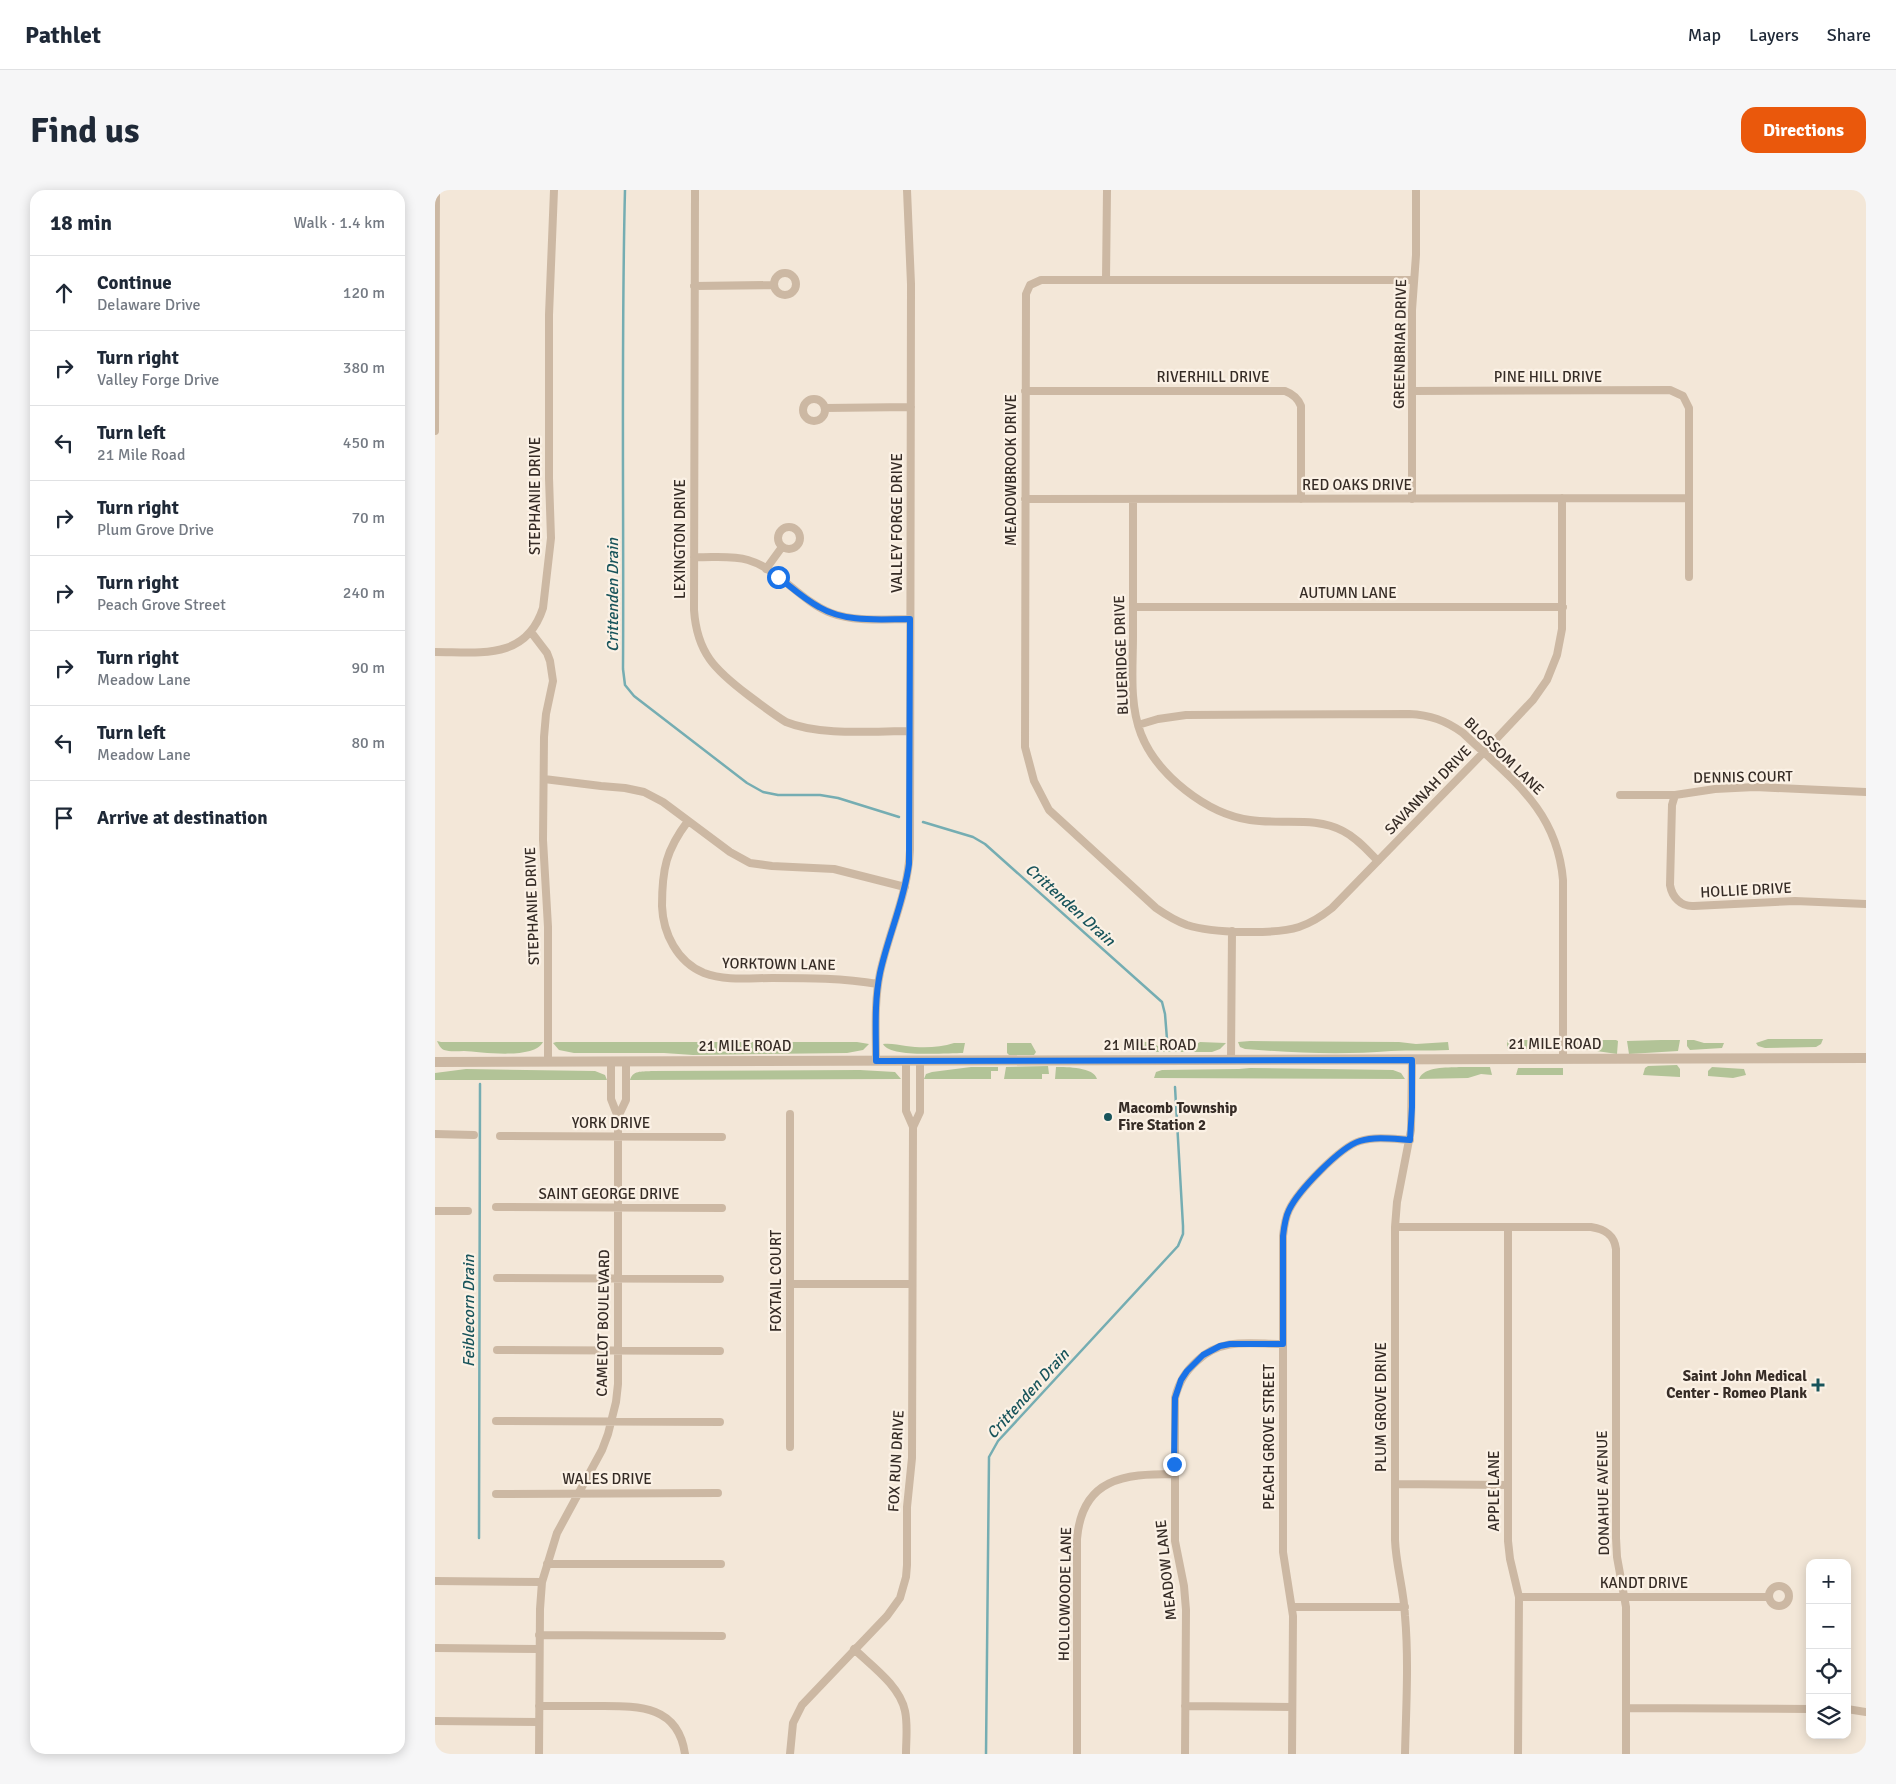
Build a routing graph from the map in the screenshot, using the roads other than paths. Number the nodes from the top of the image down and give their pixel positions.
1 (436, 190) edge
2 (554, 190) edge
3 (695, 190) edge
4 (907, 190) edge
5 (1107, 190) edge
6 (1416, 190) edge
7 (436, 280) edge
8 (1106, 280) junction
9 (1414, 280) junction
10 (774, 285) dead end
11 (695, 286) junction
12 (1025, 391) junction
13 (1413, 391) junction
14 (911, 407) junction
15 (825, 408) dead end
16 (435, 431) edge
17 (1025, 498) junction
18 (1562, 498) junction
19 (1689, 498) junction
20 (1133, 499) junction
21 (1301, 499) junction
22 (1412, 499) junction
23 (782, 547) dead end
24 (694, 557) junction
25 (766, 569) junction
26 (1689, 577) dead end
27 (1133, 607) junction
28 (1563, 607) junction
29 (910, 619) junction
30 (531, 632) junction
31 (435, 652) edge
32 (1138, 724) junction
33 (910, 731) junction
34 (1483, 753) junction
35 (544, 779) junction
36 (1866, 792) edge
37 (1620, 795) dead end
38 (1675, 795) junction
39 (688, 821) junction
40 (1378, 860) junction
41 (905, 887) junction
42 (1866, 904) edge
43 (1232, 931) junction
44 (878, 984) junction
45 (1866, 1058) edge
46 (1563, 1059) junction
47 (1231, 1060) junction
48 (1412, 1060) junction
49 (876, 1061) junction
50 (906, 1061) junction
51 (920, 1061) junction
52 (435, 1062) edge
53 (548, 1062) junction
54 (611, 1062) junction
55 (626, 1062) junction
56 (791, 1114) dead end
57 (618, 1117) junction
58 (913, 1127) junction
59 (435, 1134) edge
60 (474, 1135) dead end
61 (500, 1136) dead end
62 (721, 1136) dead end
63 (618, 1137) junction
64 (1410, 1140) junction
65 (497, 1207) dead end
66 (618, 1208) junction
67 (722, 1208) dead end
68 (435, 1211) edge
69 (468, 1211) dead end
70 (1395, 1227) junction
71 (1509, 1227) junction
72 (497, 1278) dead end
73 (617, 1279) junction
74 (719, 1279) dead end
75 (790, 1284) junction
76 (912, 1284) junction
77 (1283, 1344) junction
78 (497, 1350) dead end
79 (618, 1351) junction
80 (720, 1351) dead end
81 (496, 1421) dead end
82 (611, 1421) junction
83 (721, 1422) dead end
84 (790, 1447) dead end
85 (1174, 1474) junction
86 (1395, 1484) junction
87 (1508, 1485) junction
88 (578, 1492) junction
89 (718, 1493) dead end
90 (496, 1494) dead end
91 (547, 1564) junction
92 (721, 1564) dead end
93 (435, 1581) edge
94 (542, 1582) junction
95 (1519, 1597) junction
96 (1625, 1597) junction
97 (1769, 1597) dead end
98 (1293, 1607) junction
99 (1405, 1607) junction
100 (539, 1635) junction
101 (722, 1636) dead end
102 (435, 1648) edge
103 (539, 1649) junction
104 (854, 1649) junction
105 (539, 1706) junction
106 (1185, 1706) junction
107 (1292, 1707) junction
108 (1626, 1708) junction
109 (1806, 1709) edge
110 (1851, 1710) edge
111 (1866, 1712) edge
112 (435, 1721) edge
113 (539, 1722) junction
114 (539, 1754) edge
115 (685, 1754) edge
116 (790, 1754) edge
117 (906, 1754) edge
118 (1077, 1754) edge
119 (1185, 1754) edge
120 (1292, 1754) edge
121 (1405, 1754) edge
122 (1518, 1754) edge
123 (1626, 1754) edge

1 - 7 street
2 - 30 street, STEPHANIE DRIVE
3 - 11 street, LEXINGTON DRIVE
4 - 14 street, VALLEY FORGE DRIVE
5 - 8 street
6 - 9 street, GREENBRIAR DRIVE
7 - 16 street
8 - 9 street, MEADOWBROOK DRIVE
8 - 12 street, MEADOWBROOK DRIVE
9 - 13 street, GREENBRIAR DRIVE
10 - 11 street
11 - 24 street, LEXINGTON DRIVE
12 - 17 street, MEADOWBROOK DRIVE
12 - 21 street, RIVERHILL DRIVE
13 - 19 street, PINE HILL DRIVE
13 - 22 street, GREENBRIAR DRIVE
14 - 15 street
14 - 29 street, VALLEY FORGE DRIVE
17 - 20 street, RED OAKS DRIVE
17 - 43 street, MEADOWBROOK DRIVE
18 - 19 street, RED OAKS DRIVE
18 - 22 street, RED OAKS DRIVE
18 - 28 street, SAVANNAH DRIVE
19 - 26 street
20 - 21 street, RED OAKS DRIVE
20 - 27 street, BLUERIDGE DRIVE
21 - 22 street, RED OAKS DRIVE
23 - 25 street
24 - 25 street
24 - 33 street, LEXINGTON DRIVE
25 - 29 street
27 - 28 street, AUTUMN LANE
27 - 32 street, BLUERIDGE DRIVE
28 - 34 street, SAVANNAH DRIVE
29 - 33 street, VALLEY FORGE DRIVE
30 - 31 street
30 - 35 street, STEPHANIE DRIVE
32 - 34 street, BLOSSOM LANE
32 - 40 street, BLUERIDGE DRIVE
33 - 41 street, VALLEY FORGE DRIVE
34 - 40 street, SAVANNAH DRIVE
34 - 46 street, BLOSSOM LANE
35 - 39 street
35 - 53 street, STEPHANIE DRIVE
36 - 38 street, DENNIS COURT
37 - 38 street, DENNIS COURT
38 - 42 street, HOLLIE DRIVE
39 - 41 street
39 - 44 street, YORKTOWN LANE
40 - 43 street, SAVANNAH DRIVE
41 - 44 street, VALLEY FORGE DRIVE
43 - 47 street
44 - 49 street, VALLEY FORGE DRIVE
45 - 46 street, 21 MILE ROAD
46 - 48 street, 21 MILE ROAD
47 - 48 street, 21 MILE ROAD
47 - 51 street, 21 MILE ROAD
48 - 64 street, PLUM GROVE DRIVE
49 - 50 street, 21 MILE ROAD
49 - 55 street, 21 MILE ROAD
50 - 51 street, 21 MILE ROAD
50 - 58 street, FOX RUN DRIVE
51 - 58 street, FOX RUN DRIVE
52 - 53 street, 21 MILE ROAD
53 - 54 street, 21 MILE ROAD
54 - 55 street, 21 MILE ROAD
54 - 57 street, CAMELOT BOULEVARD
55 - 57 street, CAMELOT BOULEVARD
56 - 75 street, FOXTAIL COURT
57 - 63 street, CAMELOT BOULEVARD
58 - 76 street, FOX RUN DRIVE
59 - 60 street
61 - 63 street, YORK DRIVE
62 - 63 street, YORK DRIVE
63 - 66 street, CAMELOT BOULEVARD
64 - 70 street, PLUM GROVE DRIVE
64 - 77 street, PEACH GROVE STREET
65 - 66 street, SAINT GEORGE DRIVE
66 - 67 street, SAINT GEORGE DRIVE
66 - 73 street, CAMELOT BOULEVARD
68 - 69 street
70 - 71 street
70 - 86 street, PLUM GROVE DRIVE
71 - 87 street, APPLE LANE
71 - 96 street, DONAHUE AVENUE
72 - 73 street
73 - 74 street
73 - 79 street, CAMELOT BOULEVARD
75 - 76 street
75 - 84 street, FOXTAIL COURT
76 - 104 street, FOX RUN DRIVE
77 - 85 street, MEADOW LANE
77 - 98 street, PEACH GROVE STREET
78 - 79 street
79 - 80 street
79 - 82 street, CAMELOT BOULEVARD
81 - 82 street
82 - 83 street
82 - 88 street, CAMELOT BOULEVARD
85 - 106 street, MEADOW LANE
85 - 118 street, HOLLOWOODE LANE
86 - 87 street
86 - 99 street, PLUM GROVE DRIVE
87 - 95 street, APPLE LANE
88 - 89 street, WALES DRIVE
88 - 90 street, WALES DRIVE
88 - 91 street, CAMELOT BOULEVARD
91 - 92 street
91 - 94 street, CAMELOT BOULEVARD
93 - 94 street
94 - 100 street, CAMELOT BOULEVARD
95 - 96 street, KANDT DRIVE
95 - 122 street, APPLE LANE
96 - 97 street, KANDT DRIVE
96 - 108 street, DONAHUE AVENUE
98 - 99 street
98 - 107 street, PEACH GROVE STREET
99 - 121 street, PLUM GROVE DRIVE
100 - 101 street
100 - 103 street, CAMELOT BOULEVARD
102 - 103 street
103 - 105 street, CAMELOT BOULEVARD
104 - 116 street, FOX RUN DRIVE
104 - 117 street
105 - 113 street, CAMELOT BOULEVARD
105 - 115 street
106 - 107 street
106 - 119 street, MEADOW LANE
107 - 120 street, PEACH GROVE STREET
108 - 109 street
108 - 123 street, DONAHUE AVENUE
110 - 111 street
112 - 113 street
113 - 114 street, CAMELOT BOULEVARD

